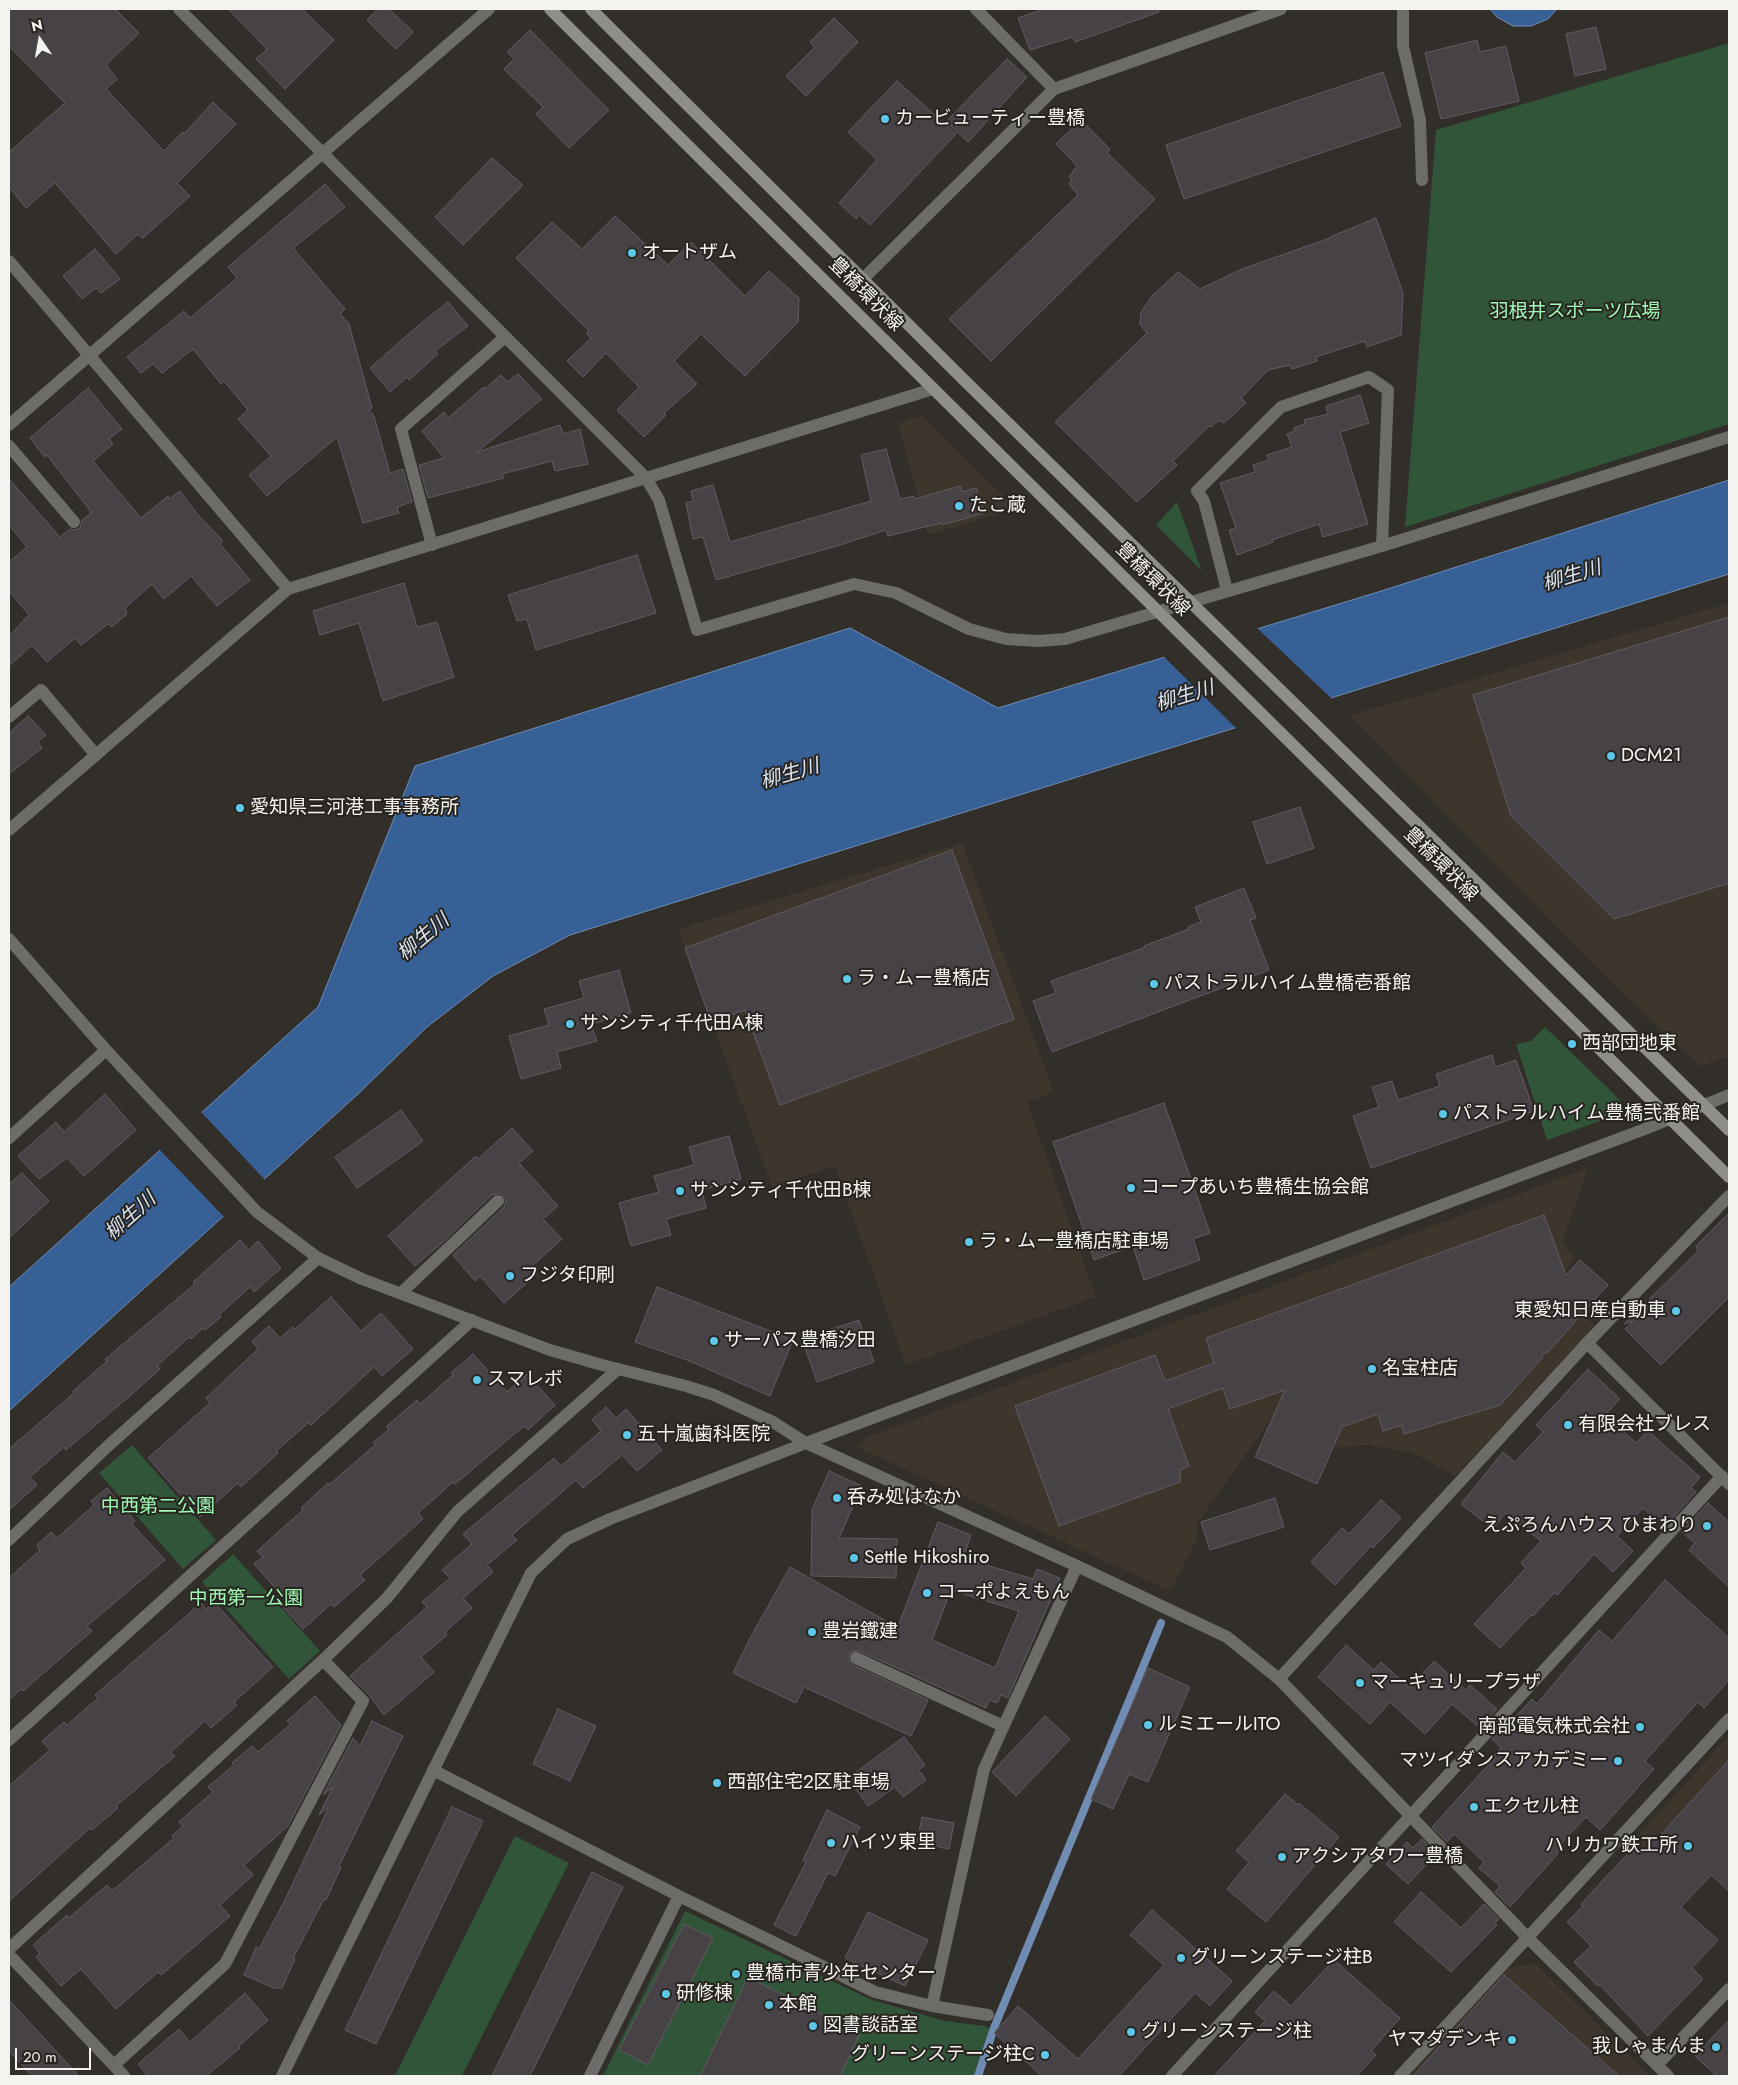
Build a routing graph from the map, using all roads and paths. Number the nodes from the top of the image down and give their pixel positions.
1 (178, 9) edge
2 (489, 9) edge
3 (550, 9) edge
4 (590, 9) edge
5 (976, 9) edge
6 (1281, 9) edge
7 (1403, 9) edge
8 (1054, 88) junction
9 (322, 152) junction
10 (1422, 180) dead end
11 (9, 261) edge
12 (863, 279) junction
13 (505, 337) junction
14 (89, 354) junction
15 (937, 393) junction
16 (9, 425) edge
17 (1729, 437) edge
18 (9, 446) edge
19 (646, 478) junction
20 (74, 522) dead end
21 (432, 544) junction
22 (1382, 546) junction
23 (288, 589) junction
24 (1226, 590) junction
25 (9, 717) edge
26 (96, 755) junction
27 (9, 830) edge
28 (9, 939) edge
29 (106, 1050) junction
30 (1729, 1095) edge
31 (1704, 1105) junction
32 (1671, 1119) junction
33 (1729, 1130) edge
34 (9, 1138) edge
35 (1729, 1177) edge
36 (1729, 1196) edge
37 (498, 1201) dead end
38 (318, 1258) junction
39 (402, 1293) junction
40 (472, 1320) junction
41 (1587, 1343) junction
42 (618, 1369) junction
43 (806, 1443) junction
44 (1726, 1480) edge
45 (9, 1540) edge
46 (1077, 1566) junction
47 (856, 1658) dead end
48 (323, 1660) junction
49 (1279, 1679) junction
50 (1729, 1719) edge
51 (1003, 1726) junction
52 (9, 1740) edge
53 (433, 1770) junction
54 (1411, 1817) junction
55 (679, 1896) junction
56 (1527, 1937) junction
57 (9, 1949) edge
58 (9, 1955) edge
59 (1729, 1989) edge
60 (932, 2006) junction
61 (988, 2015) dead end
62 (114, 2065) junction
63 (1657, 2065) junction
64 (124, 2076) edge
65 (282, 2076) edge
66 (590, 2076) edge
67 (1172, 2076) edge
68 (1400, 2076) edge
69 (1668, 2076) edge

1 - 9 street
2 - 9 street
3 - 15 main road, 豊橋環状線
4 - 12 main road, 豊橋環状線
5 - 8 street
6 - 8 street
7 - 10 street
8 - 12 street
9 - 13 street
9 - 14 street
11 - 14 street
12 - 31 main road, 豊橋環状線
13 - 19 street
13 - 21 street
14 - 16 street
14 - 23 street
15 - 19 street
15 - 32 main road, 豊橋環状線
17 - 22 street
18 - 20 street
19 - 21 street
19 - 24 street
21 - 23 street
22 - 24 street
22 - 24 street
23 - 26 street
25 - 26 street
26 - 27 street
28 - 29 street
29 - 34 street
29 - 38 street
30 - 31 street
31 - 32 street
31 - 33 main road, 豊橋環状線
32 - 35 main road, 豊橋環状線
32 - 43 street
36 - 41 street
37 - 39 street
38 - 39 street
38 - 45 street
39 - 40 street
40 - 42 street
40 - 52 street
41 - 44 street
41 - 49 street
42 - 43 street
42 - 48 street
43 - 46 street
43 - 53 street
44 - 54 street
46 - 49 street
46 - 51 street
47 - 51 street
48 - 57 street
48 - 62 street
49 - 54 street
50 - 56 street
51 - 60 street
53 - 55 street
53 - 65 street
54 - 56 street
54 - 67 street
55 - 60 street
55 - 66 street
56 - 63 street
56 - 68 street
58 - 62 street
59 - 63 street
60 - 61 street
62 - 64 street
63 - 69 street

